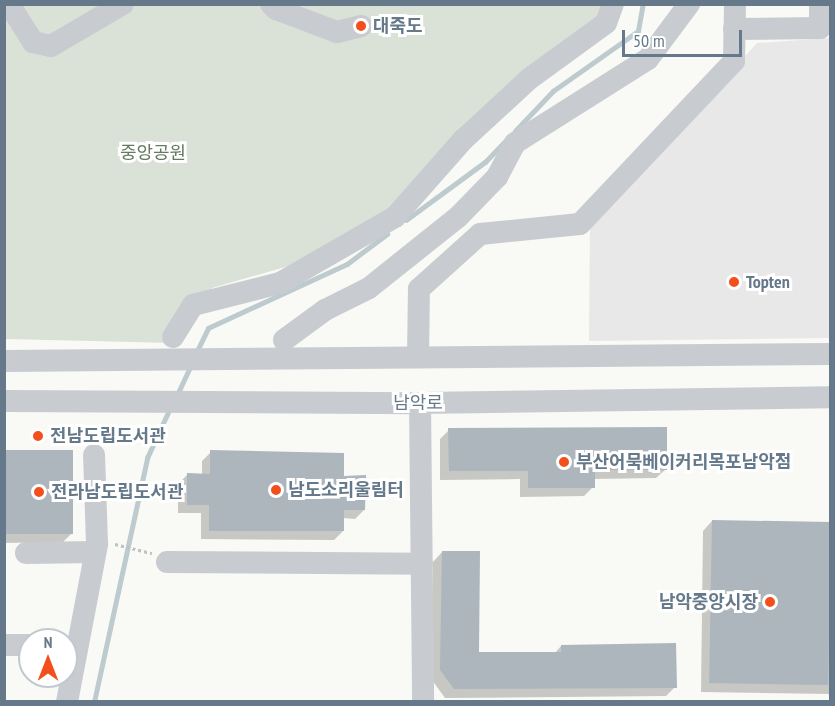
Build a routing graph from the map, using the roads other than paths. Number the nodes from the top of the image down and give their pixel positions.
1 (9, 4) edge
2 (123, 4) edge
3 (272, 4) edge
4 (613, 4) edge
5 (689, 4) edge
6 (735, 4) edge
7 (820, 4) edge
8 (361, 26) dead end
9 (734, 29) junction
10 (173, 337) dead end
11 (284, 340) dead end
12 (831, 354) edge
13 (418, 357) junction
14 (4, 361) edge
15 (831, 397) edge
16 (4, 401) edge
17 (420, 403) junction
18 (94, 455) dead end
19 (100, 547) junction
20 (26, 552) dead end
21 (167, 562) dead end
22 (422, 564) junction
23 (77, 628) edge
24 (423, 702) edge

1 - 2 street
3 - 8 street
4 - 10 street
5 - 11 street
6 - 9 street
7 - 9 street
9 - 13 street
12 - 13 street
13 - 14 street
15 - 17 street, 남악로
16 - 17 street, 남악로
17 - 22 street
18 - 19 street
19 - 20 street
19 - 23 street
21 - 22 street
22 - 24 street

